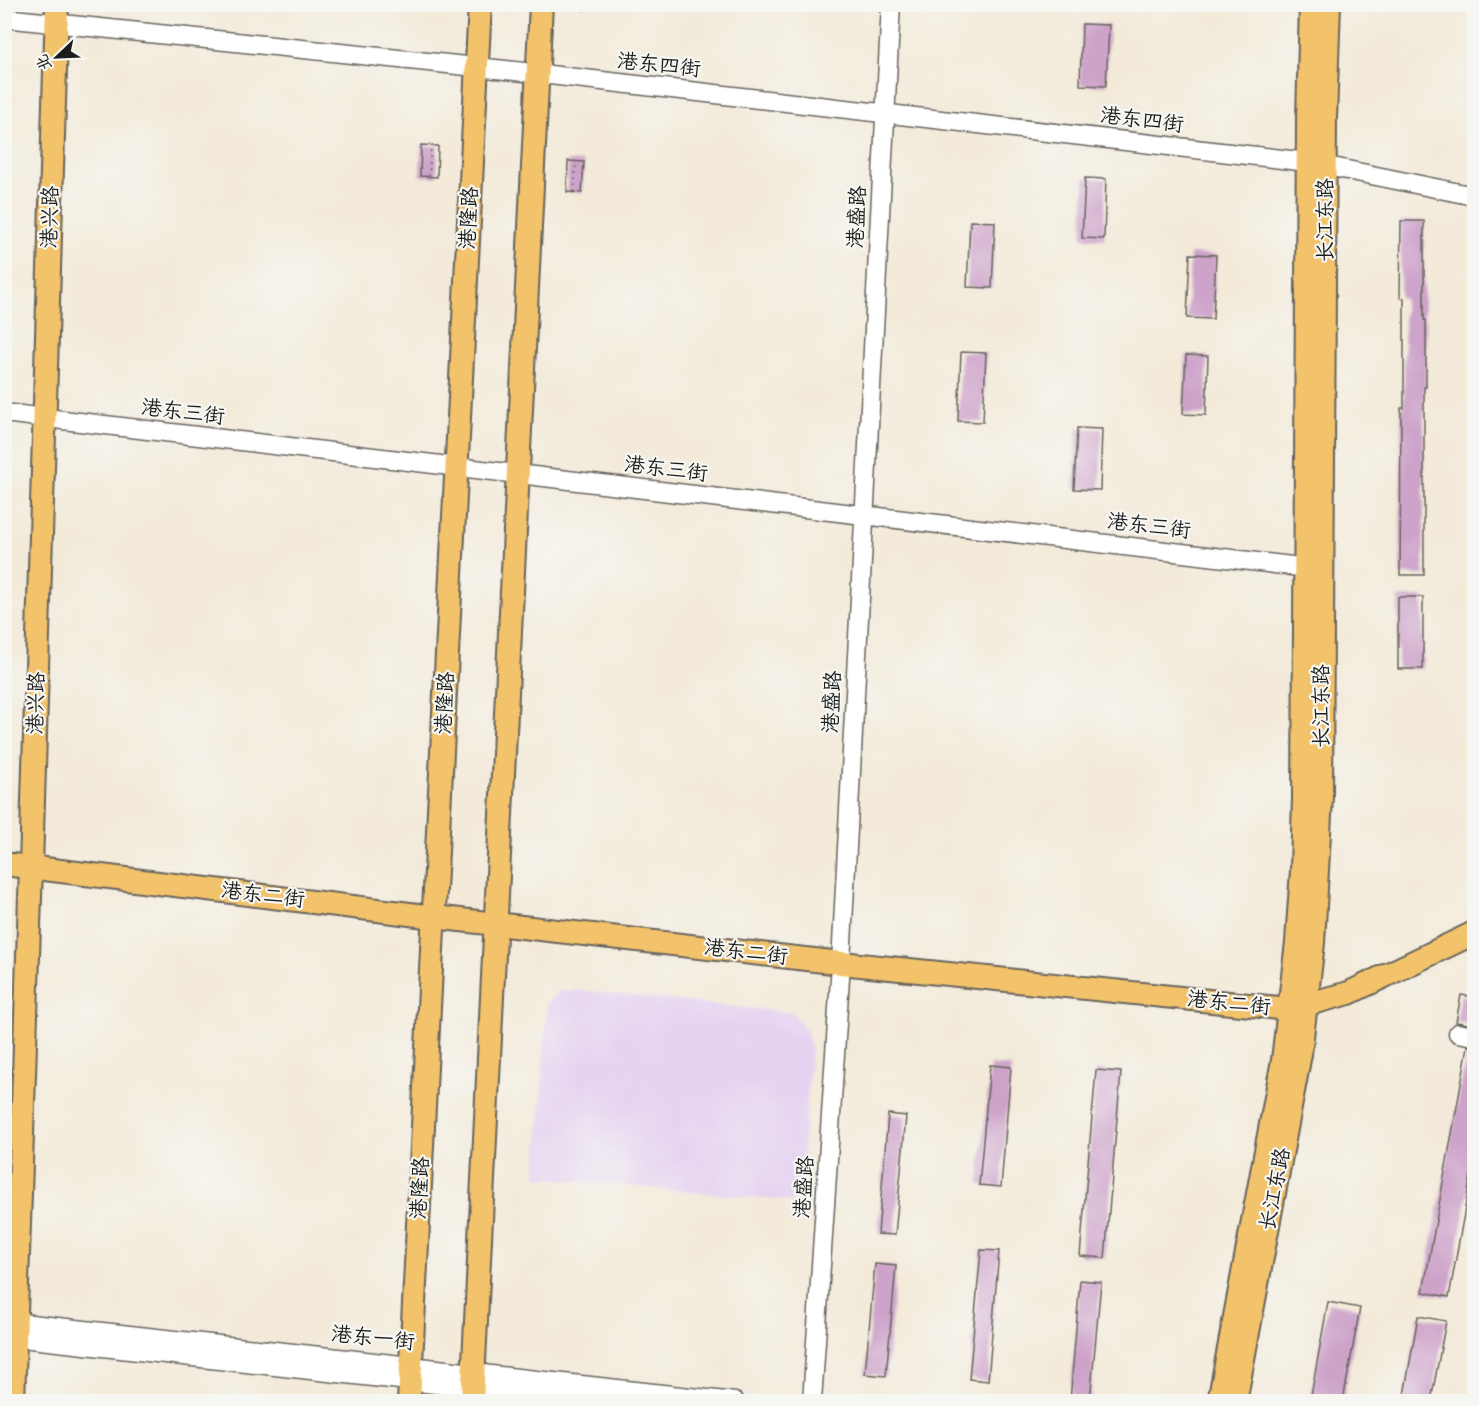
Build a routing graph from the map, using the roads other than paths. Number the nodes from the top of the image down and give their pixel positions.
1 (480, 4) edge
2 (541, 4) edge
3 (891, 4) edge
4 (1311, 4) edge
5 (1329, 4) edge
6 (56, 14) edge
7 (4, 18) edge
8 (477, 67) junction
9 (538, 74) junction
10 (885, 113) junction
11 (1316, 163) junction
12 (1474, 196) edge
13 (4, 413) edge
14 (45, 418) junction
15 (457, 467) junction
16 (518, 474) junction
17 (864, 515) junction
18 (1314, 568) junction
19 (4, 864) edge
20 (31, 867) junction
21 (434, 917) junction
22 (496, 923) junction
23 (1474, 933) edge
24 (841, 963) junction
25 (1297, 1007) junction
26 (10, 1329) edge
27 (410, 1382) edge
28 (473, 1387) edge
29 (13, 1401) edge
30 (597, 1401) edge
31 (735, 1401) edge
32 (812, 1401) edge
33 (1219, 1401) edge
34 (1235, 1401) edge

1 - 8 main road, 港隆路
2 - 9 main road
3 - 10 street, 港盛路
4 - 11 main road, 长江东路
5 - 11 main road, 长江东路
6 - 7 street, 港东四街
6 - 8 street, 港东四街
6 - 14 main road, 港兴路
8 - 9 street, 港东四街
8 - 15 main road, 港隆路
9 - 10 street, 港东四街
9 - 16 main road
10 - 11 street, 港东四街
10 - 17 street, 港盛路
11 - 12 street, 港东四街
11 - 18 main road, 长江东路
13 - 14 street, 港东三街
14 - 15 street, 港东三街
14 - 20 main road, 港兴路
15 - 16 street, 港东三街
15 - 21 main road, 港隆路
16 - 17 street, 港东三街
16 - 22 main road
17 - 18 street, 港东三街
17 - 24 street, 港盛路
18 - 25 main road, 长江东路
19 - 20 main road, 港东二街
20 - 21 main road, 港东二街
20 - 26 main road, 港兴路
21 - 22 main road, 港东二街
21 - 27 main road, 港隆路
22 - 24 main road, 港东二街
22 - 28 main road
23 - 25 main road, 港东二街
24 - 25 main road, 港东二街
24 - 32 street, 港盛路
25 - 33 main road, 长江东路
25 - 34 main road, 长江东路
26 - 27 street, 港东一街
26 - 29 main road, 港兴路
27 - 28 street, 港东一街
28 - 30 street, 港东一街
28 - 31 street, 港东一街

